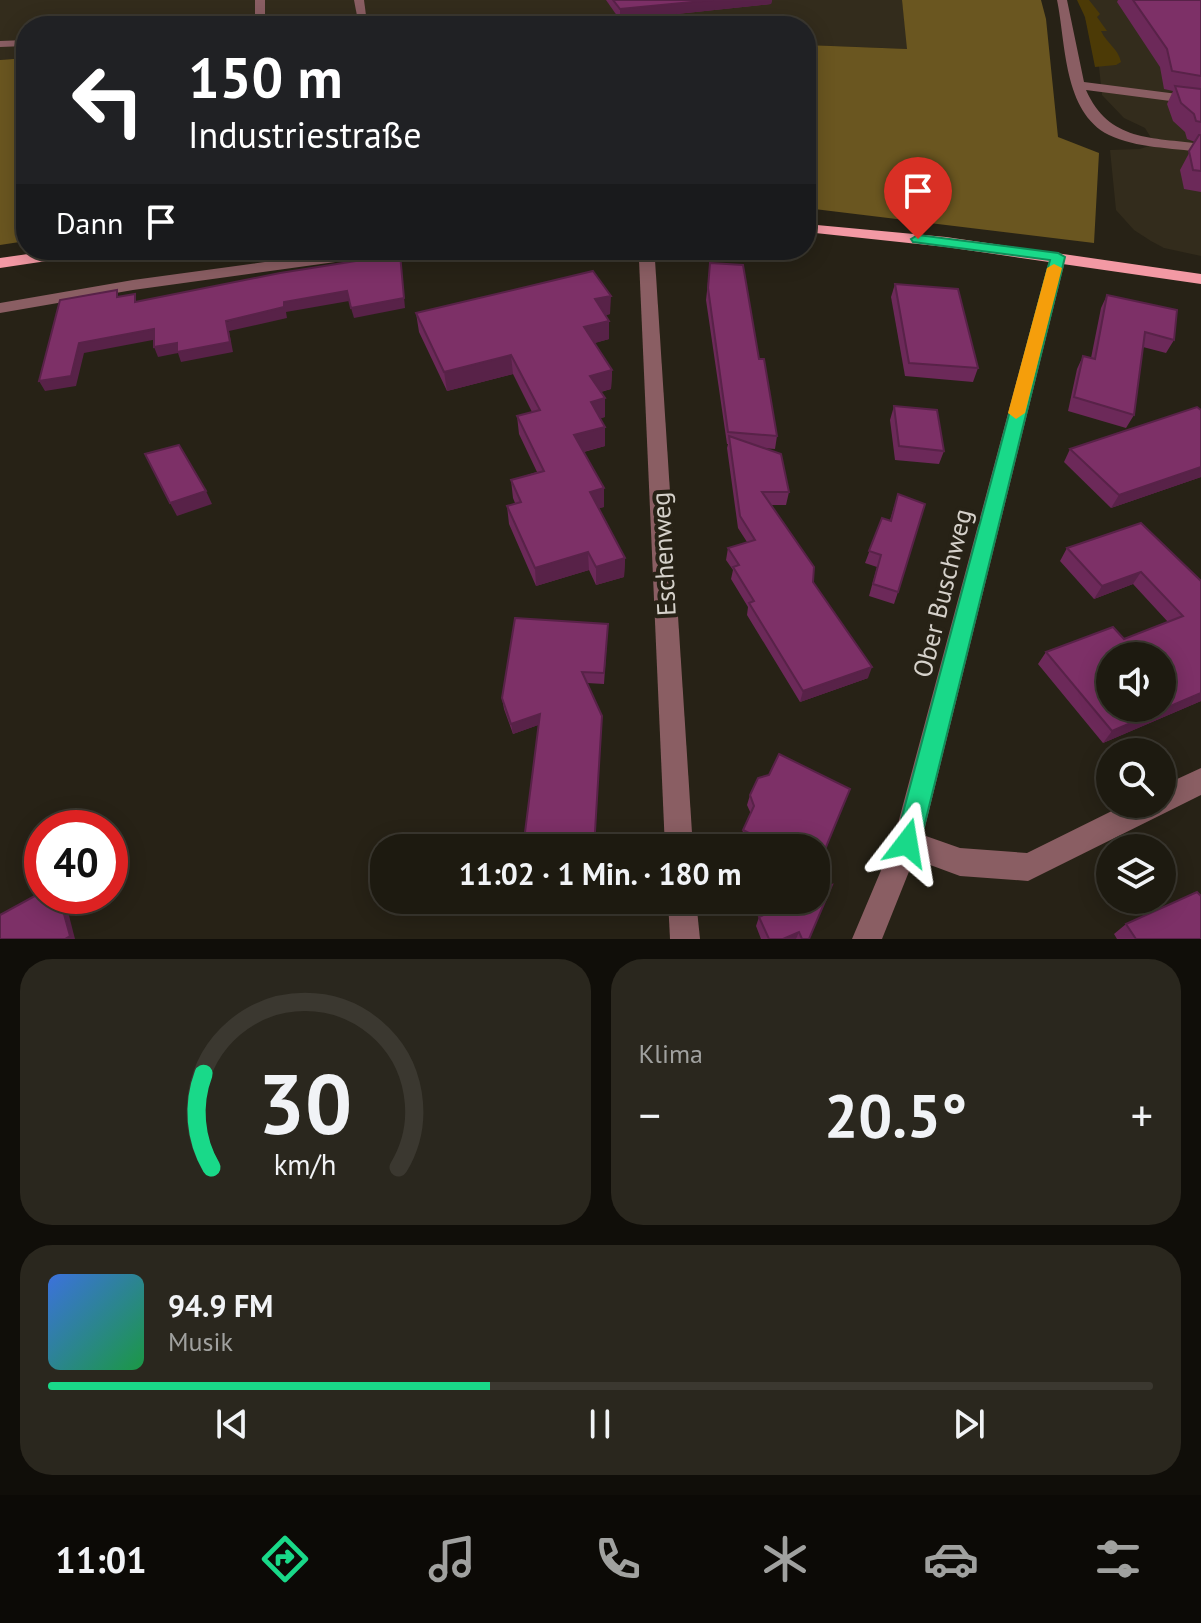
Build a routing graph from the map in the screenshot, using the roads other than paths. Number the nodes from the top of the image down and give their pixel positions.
1 (1062, 0) edge
2 (1079, 85) junction
3 (1201, 101) edge
4 (1201, 148) edge
5 (816, 229) edge
6 (1058, 257) junction
7 (20, 260) edge
8 (314, 260) edge
9 (647, 260) dead end
10 (0, 263) edge
11 (1201, 279) edge
12 (0, 308) edge
13 (1201, 781) edge
14 (1176, 793) edge
15 (1126, 818) edge
16 (678, 834) edge
17 (907, 843) junction
18 (683, 914) edge
19 (685, 939) edge
20 (867, 939) edge

1 - 2 street
2 - 3 street
2 - 4 street
5 - 6 main road
6 - 11 main road
6 - 17 street, Ober Buschweg
7 - 10 main road
8 - 12 street
9 - 16 street, Eschenweg
13 - 14 street
15 - 17 street
17 - 20 street, Ober Buschweg
18 - 19 street

